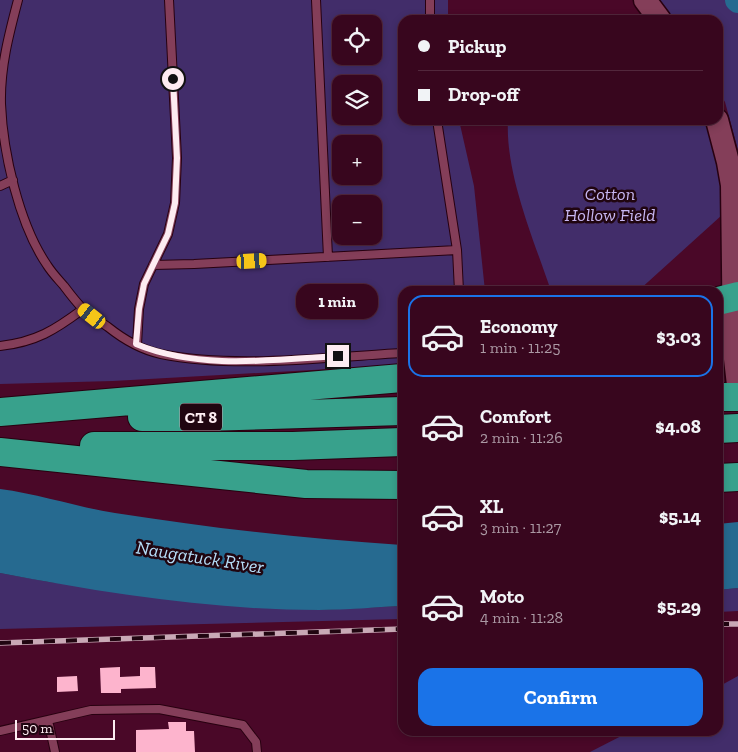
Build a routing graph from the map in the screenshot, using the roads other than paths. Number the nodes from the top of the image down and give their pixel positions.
1 (18, 0) edge
2 (169, 0) edge
3 (316, 0) edge
4 (430, 0) edge
5 (645, 0) edge
6 (430, 15) edge
7 (656, 15) edge
8 (438, 125) edge
9 (718, 125) edge
10 (13, 180) junction
11 (0, 186) edge
12 (457, 250) junction
13 (328, 257) junction
14 (153, 265) junction
15 (459, 286) edge
16 (730, 297) edge
17 (83, 309) junction
18 (136, 344) junction
19 (0, 346) edge
20 (398, 353) edge
21 (398, 378) edge
22 (738, 385) edge
23 (723, 397) edge
24 (738, 397) edge
25 (398, 411) edge
26 (0, 412) edge
27 (0, 417) edge
28 (723, 428) edge
29 (738, 428) edge
30 (398, 442) edge
31 (0, 446) edge
32 (0, 452) edge
33 (738, 477) edge
34 (723, 478) edge
35 (398, 485) edge
36 (48, 720) junction
37 (0, 731) edge
38 (55, 752) edge
39 (257, 752) edge

1 - 10 lane
2 - 14 lane
3 - 13 lane
4 - 6 lane
5 - 7 street
8 - 12 lane
9 - 16 street
10 - 11 lane
10 - 17 lane
12 - 13 lane
12 - 15 lane
13 - 14 lane
14 - 18 lane
16 - 22 street
17 - 18 lane
17 - 19 lane
18 - 20 lane
21 - 26 highway
23 - 24 highway
25 - 27 highway, CT 8
28 - 29 highway
30 - 31 highway, CT 8
32 - 35 highway
33 - 34 highway
36 - 37 lane
36 - 38 lane
36 - 39 lane

